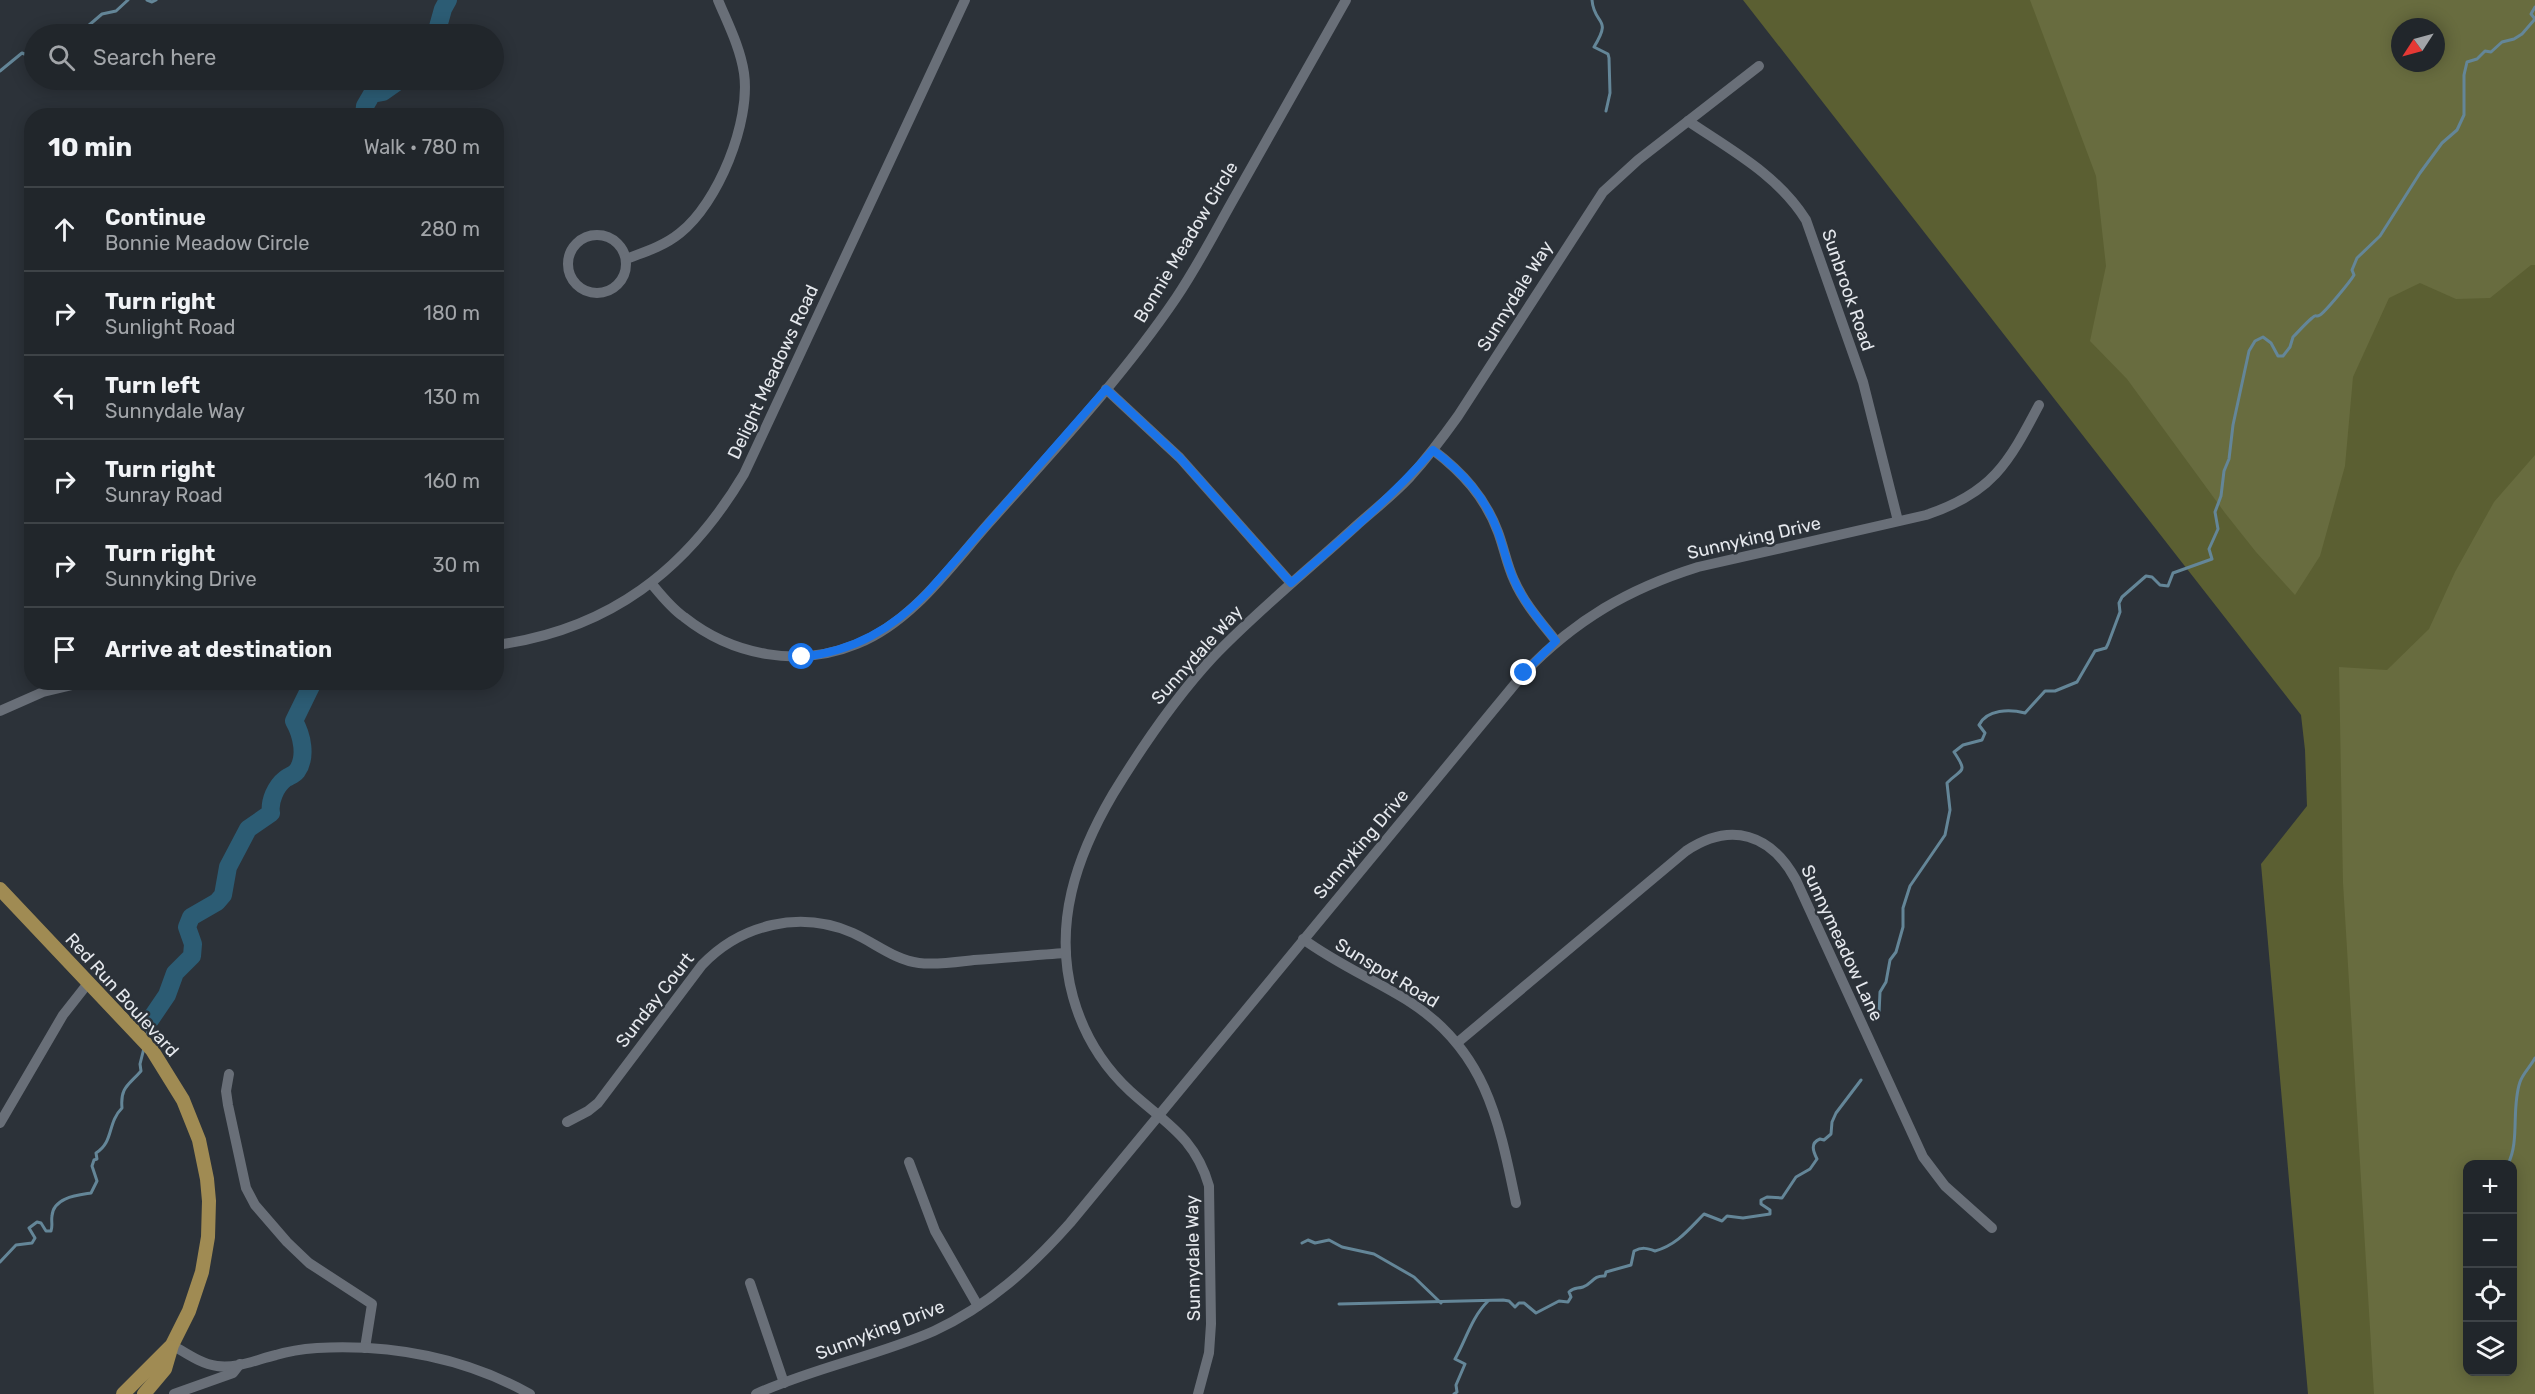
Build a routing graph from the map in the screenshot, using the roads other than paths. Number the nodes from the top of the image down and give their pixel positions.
1 (718, 0) edge
2 (964, 0) edge
3 (1346, 0) edge
4 (1759, 66) dead end
5 (1688, 121) junction
6 (626, 259) junction
7 (1106, 389) junction
8 (2039, 405) dead end
9 (1433, 450) junction
10 (1898, 521) junction
11 (651, 583) junction
12 (1291, 583) junction
13 (1556, 641) junction
14 (504, 644) edge
15 (51, 690) edge
16 (0, 711) edge
17 (0, 890) edge
18 (1304, 939) junction
19 (1066, 953) junction
20 (89, 982) junction
21 (1457, 1043) junction
22 (229, 1074) dead end
23 (1158, 1114) junction
24 (567, 1122) dead end
25 (0, 1123) edge
26 (909, 1162) dead end
27 (1516, 1203) dead end
28 (1992, 1228) dead end
29 (750, 1283) dead end
30 (978, 1306) junction
31 (172, 1345) junction
32 (365, 1348) junction
33 (240, 1364) junction
34 (784, 1383) junction
35 (123, 1394) edge
36 (144, 1394) edge
37 (174, 1394) edge
38 (530, 1394) edge
39 (756, 1394) edge
40 (1198, 1394) edge

1 - 6 street
2 - 11 street, Delight Meadows Road
3 - 7 street, Bonnie Meadow Circle
4 - 5 street, Sunnydale Way
5 - 9 street, Sunnydale Way
5 - 10 street, Sunbrook Road
6 - 6 street
7 - 11 street, Bonnie Meadow Circle
7 - 12 street
8 - 10 street, Sunnyking Drive
9 - 12 street, Sunnydale Way
9 - 13 street
10 - 13 street, Sunnyking Drive
11 - 14 street, Delight Meadows Road
12 - 19 street, Sunnydale Way
13 - 18 street, Sunnyking Drive
15 - 16 street
17 - 20 main road, Red Run Boulevard
18 - 21 street, Sunspot Road
18 - 23 street, Sunnyking Drive
19 - 23 street, Sunnydale Way
19 - 24 street, Sunday Court
20 - 25 street
20 - 31 main road, Red Run Boulevard
21 - 27 street, Sunspot Road
21 - 28 street, Sunnymeadow Lane
22 - 32 street
23 - 30 street, Sunnyking Drive
23 - 40 street, Sunnydale Way
26 - 30 street
29 - 34 street
30 - 34 street, Sunnyking Drive
31 - 33 street
31 - 35 main road, Red Run Boulevard
31 - 36 main road, Red Run Boulevard
32 - 33 street
32 - 38 street
33 - 37 street
34 - 39 street, Sunnyking Drive

